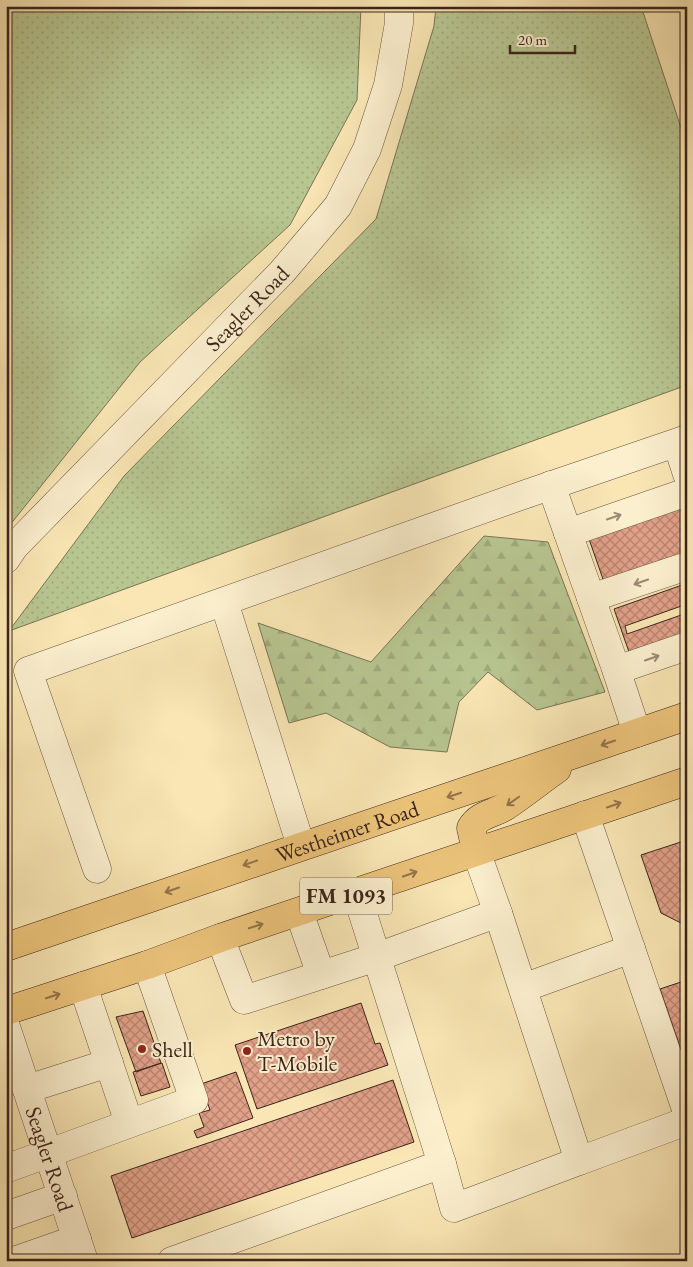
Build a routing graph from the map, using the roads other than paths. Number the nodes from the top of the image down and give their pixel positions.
1 (399, 6) edge
2 (682, 441) edge
3 (687, 474) edge
4 (551, 485) junction
5 (687, 492) edge
6 (568, 533) junction
7 (6, 559) edge
8 (687, 566) edge
9 (591, 598) junction
10 (224, 602) junction
11 (687, 646) edge
12 (617, 670) junction
13 (687, 716) edge
14 (636, 733) junction
15 (581, 753) junction
16 (687, 781) edge
17 (585, 815) junction
18 (301, 846) junction
19 (476, 852) junction
20 (97, 869) dead end
21 (356, 892) junction
22 (299, 912) junction
23 (498, 913) junction
24 (220, 938) junction
25 (6, 947) edge
26 (631, 949) junction
27 (377, 957) junction
28 (147, 966) junction
29 (321, 975) junction
30 (83, 986) junction
31 (524, 988) junction
32 (6, 1011) edge
33 (6, 1027) edge
34 (109, 1063) junction
35 (19, 1083) edge
36 (687, 1112) edge
37 (687, 1121) edge
38 (129, 1123) junction
39 (48, 1153) junction
40 (579, 1161) junction
41 (6, 1163) edge
42 (442, 1164) junction
43 (63, 1196) junction
44 (6, 1216) edge
45 (80, 1250) edge
46 (14, 1261) edge
47 (172, 1261) edge

1 - 7 street, Seagler Road
2 - 3 street
2 - 4 street
4 - 6 street
4 - 10 street
6 -> 5 street
6 - 9 street
8 -> 9 street
9 - 12 street
10 - 18 street
10 - 20 street
12 -> 11 street
12 - 14 street
13 - 14 main road, Westheimer Road / FM 1093
14 -> 15 main road, Westheimer Road / FM 1093
15 -> 18 main road, Westheimer Road / FM 1093
15 -> 19 main road
17 -> 16 main road, FM 1093
17 - 19 main road, FM 1093
17 - 26 street
18 -> 25 main road, Westheimer Road / FM 1093
21 -> 19 main road, FM 1093
19 - 23 street
21 - 22 main road, FM 1093
21 - 27 street
24 -> 22 main road, FM 1093
22 - 29 street
23 - 27 street
23 - 31 street
24 - 28 main road, FM 1093
24 - 29 street
26 - 31 street
26 - 36 street
27 - 29 street
27 - 42 street
28 - 30 main road, FM 1093
28 - 38 street
32 -> 30 main road, FM 1093
30 - 34 street
31 - 40 street
33 - 35 street, Seagler Road
34 - 35 street
34 - 38 street
35 - 39 street, Seagler Road
37 - 40 street
38 - 39 street
39 - 41 street
39 - 43 street, Seagler Road
40 - 42 street
42 - 47 street
43 - 44 street
43 - 45 street, Seagler Road
45 - 46 street

